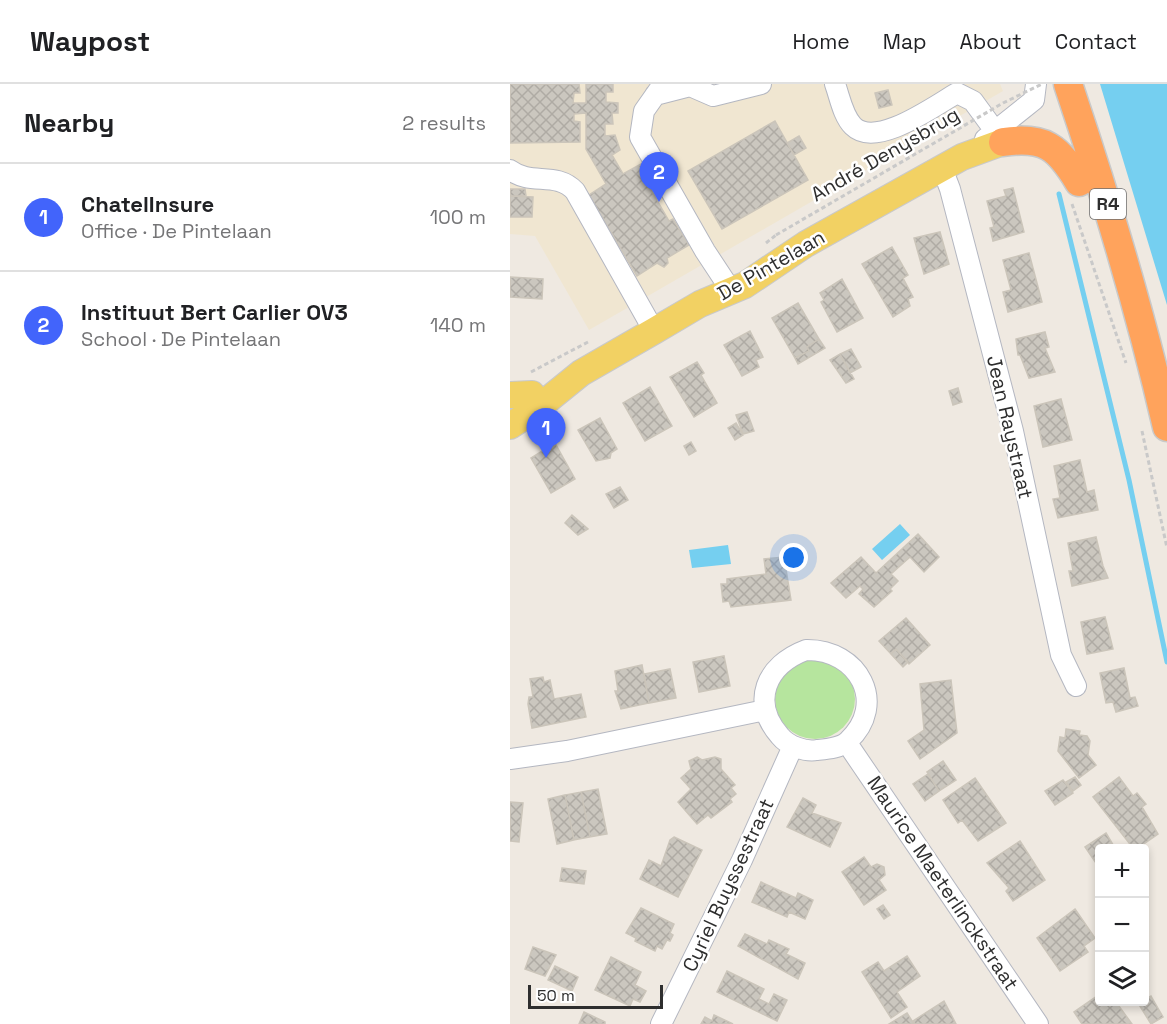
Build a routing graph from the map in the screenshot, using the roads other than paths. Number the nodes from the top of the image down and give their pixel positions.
1 (761, 84) edge
2 (835, 84) edge
3 (1036, 84) edge
4 (1047, 84) edge
5 (1068, 84) edge
6 (659, 89) edge
7 (999, 137) junction
8 (952, 163) junction
9 (510, 170) edge
10 (1075, 192) junction
11 (732, 292) junction
12 (1143, 326) junction
13 (654, 330) junction
14 (581, 373) junction
15 (517, 398) edge
16 (510, 426) edge
17 (1154, 427) edge
18 (1076, 686) dead end
19 (765, 710) junction
20 (847, 743) junction
21 (793, 746) junction
22 (510, 759) edge
23 (661, 1024) edge
24 (1038, 1024) edge

1 - 6 street
2 - 7 street
3 - 7 street
4 - 10 highway, R4
5 - 12 highway, R4
6 - 11 street
7 - 8 main road, De Pintelaan
7 - 10 highway
8 - 11 main road, De Pintelaan
8 - 18 street, Jean Raystraat
9 - 13 street
10 - 12 highway, R4
11 - 13 main road, De Pintelaan
12 - 17 highway, R4
13 - 14 main road, De Pintelaan
14 - 15 main road, De Pintelaan
14 - 16 main road, De Pintelaan
19 - 20 street
19 - 21 street
19 - 22 street
20 - 21 street
20 - 24 street, Maurice Maeterlinckstraat
21 - 23 street, Cyriel Buyssestraat

